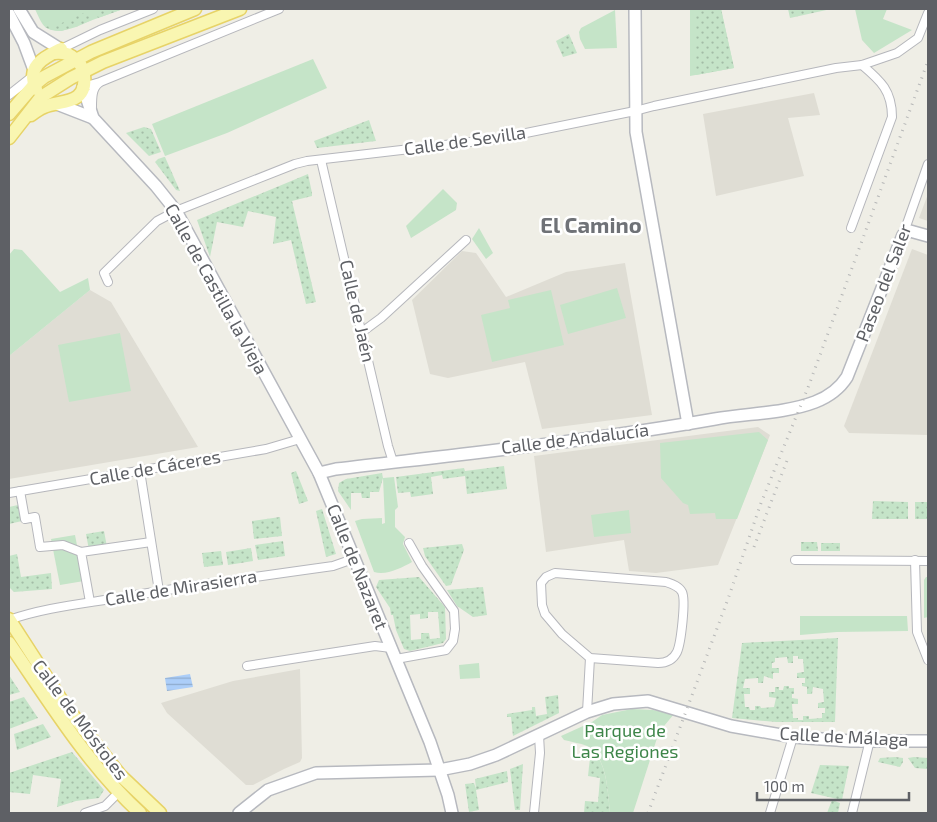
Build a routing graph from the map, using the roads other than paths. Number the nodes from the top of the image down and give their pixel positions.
1 (19, 9) edge
2 (153, 9) edge
3 (195, 9) edge
4 (240, 9) edge
5 (279, 9) edge
6 (635, 9) edge
7 (928, 13) edge
8 (9, 14) edge
9 (65, 54) junction
10 (862, 66) junction
11 (84, 72) junction
12 (34, 77) junction
13 (100, 82) junction
14 (83, 87) junction
15 (9, 95) edge
16 (41, 97) junction
17 (57, 104) junction
18 (636, 111) junction
19 (9, 114) edge
20 (94, 118) junction
21 (20, 125) junction
22 (9, 138) edge
23 (321, 160) junction
24 (928, 164) edge
25 (176, 211) junction
26 (851, 228) dead end
27 (903, 235) junction
28 (928, 236) edge
29 (466, 240) dead end
30 (108, 282) dead end
31 (362, 332) junction
32 (829, 394) joint
33 (688, 424) junction
34 (300, 439) junction
35 (393, 462) junction
36 (140, 471) junction
37 (319, 473) junction
38 (20, 491) junction
39 (9, 493) edge
40 (151, 542) junction
41 (409, 542) dead end
42 (81, 552) junction
43 (353, 559) junction
44 (794, 560) dead end
45 (915, 560) junction
46 (928, 561) edge
47 (159, 591) junction
48 (90, 602) junction
49 (9, 620) edge
50 (9, 643) edge
51 (391, 648) junction
52 (590, 658) junction
53 (396, 659) junction
54 (928, 660) edge
55 (247, 666) dead end
56 (586, 712) junction
57 (539, 735) junction
58 (793, 737) junction
59 (870, 740) junction
60 (928, 741) edge
61 (439, 770) junction
62 (118, 793) junction
63 (85, 813) edge
64 (135, 813) edge
65 (160, 813) edge
66 (239, 813) edge
67 (452, 813) edge
68 (534, 813) edge
69 (770, 813) edge
70 (852, 813) edge

1 - 9 main road
2 - 9 street
3 - 9 main road
4 - 11 main road
5 - 13 street
6 - 18 main road
7 - 10 street, Calle de Sevilla
8 - 12 main road
9 - 11 main road
9 - 12 main road
9 - 12 main road
10 - 18 street, Calle de Sevilla
10 - 26 street
11 - 14 main road
11 - 16 main road
12 - 15 street
12 - 16 main road
12 - 19 main road
13 - 14 street
13 - 20 street
14 - 17 main road
14 - 20 main road, Calle de Castilla la Vieja
16 - 17 main road
16 - 21 main road
17 - 20 main road, Calle de Castilla la Vieja
17 - 21 main road
18 - 23 street, Calle de Sevilla
18 - 33 main road
20 - 25 main road, Calle de Castilla la Vieja
21 - 22 main road
23 - 25 street, Calle de Sevilla
23 - 31 street, Calle de Jaén
24 - 27 street, Paseo del Saler
25 - 30 street, Calle de Sevilla
25 - 34 main road, Calle de Castilla la Vieja
27 - 28 main road
27 - 32 main road, Paseo del Saler
29 - 31 street
31 - 35 street, Calle de Jaén
32 - 33 main road, Calle de Andalucía
33 - 35 main road, Calle de Andalucía
34 - 36 street, Calle de Cáceres
34 - 37 main road, Calle de Castilla la Vieja
35 - 37 main road, Calle de Andalucía
36 - 38 street, Calle de Cáceres
36 - 40 street
37 - 43 main road, Calle de Nazaret
38 - 39 street, Calle de Cáceres
38 - 42 street
40 - 42 street
40 - 47 street
41 - 53 street
42 - 48 street
43 - 47 street, Calle de Mirasierra
43 - 51 main road, Calle de Nazaret
44 - 45 street
45 - 46 street
45 - 54 street
47 - 48 street, Calle de Mirasierra
48 - 49 street, Calle de Mirasierra
49 - 65 main road, Calle de Móstoles
50 - 62 main road, Calle de Móstoles
51 - 53 main road, Calle de Nazaret
51 - 55 street
52 - 52 street
52 - 56 street
53 - 61 main road, Calle de Nazaret
56 - 57 main road, Calle de Málaga
56 - 58 main road, Calle de Málaga
57 - 61 main road, Calle de Málaga
57 - 68 street
58 - 59 main road, Calle de Málaga
58 - 69 street
59 - 60 main road, Calle de Málaga
59 - 70 street
61 - 66 main road, Calle de Málaga
61 - 67 main road, Calle de Nazaret
62 - 63 street
62 - 64 main road, Calle de Móstoles

